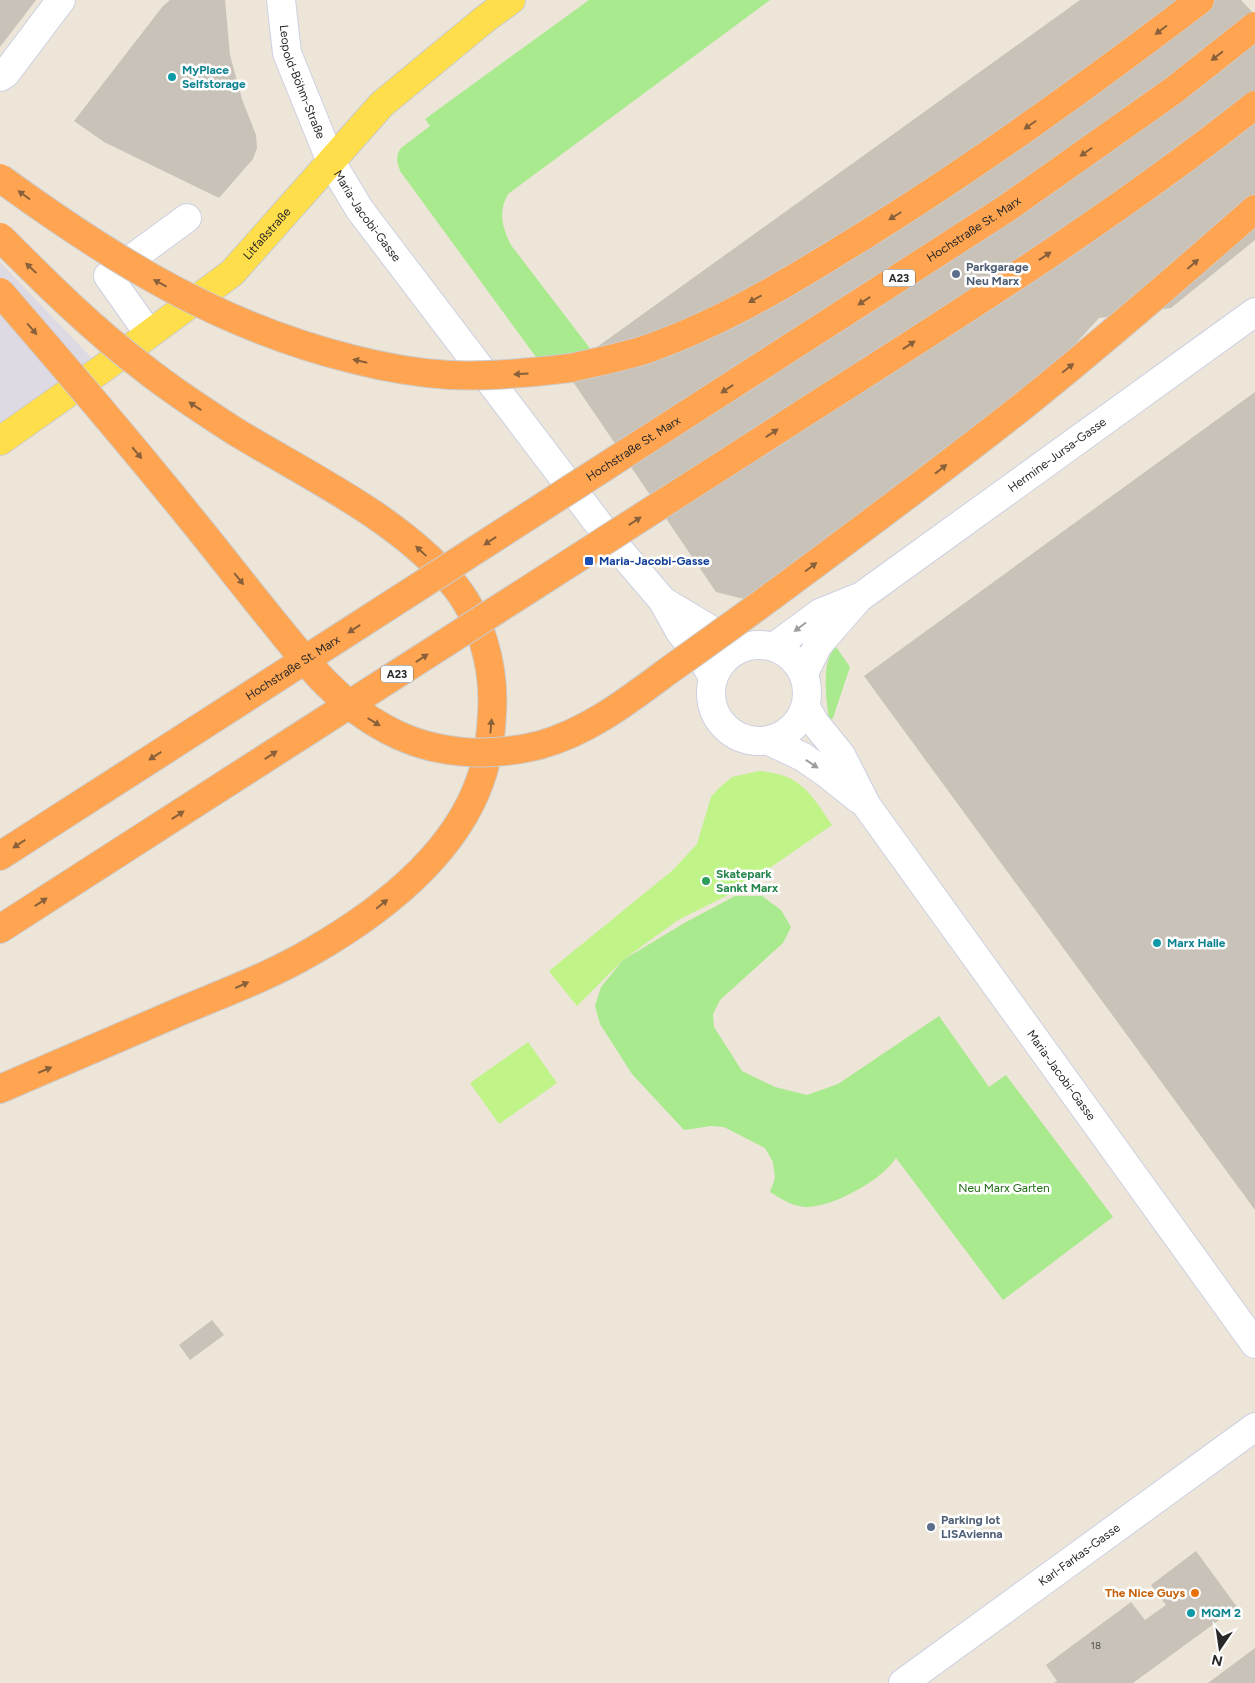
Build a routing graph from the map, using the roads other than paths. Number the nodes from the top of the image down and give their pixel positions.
1 (61, 0) edge
2 (281, 0) edge
3 (511, 0) edge
4 (1200, 0) edge
5 (1255, 26) edge
6 (0, 77) edge
7 (1255, 105) edge
8 (331, 162) junction
9 (0, 178) edge
10 (1255, 209) edge
11 (187, 218) dead end
12 (0, 238) edge
13 (0, 292) edge
14 (1255, 312) edge
15 (150, 334) junction
16 (0, 441) edge
17 (859, 598) junction
18 (663, 601) junction
19 (761, 646) junction
20 (804, 673) junction
21 (713, 677) junction
22 (806, 708) junction
23 (769, 740) junction
24 (867, 806) junction
25 (0, 856) edge
26 (0, 929) edge
27 (0, 1089) edge
28 (1255, 1344) edge
29 (1255, 1427) edge
30 (902, 1683) edge

1 - 6 street
2 - 8 street, Leopold-Böhm-Straße
3 - 8 main road, Litfaßstraße
4 -> 9 highway, bridge
5 -> 25 highway, Hochstraße St. Marx / A23, bridge
26 -> 7 highway, A23, bridge
8 - 15 main road, Litfaßstraße
8 - 18 street, Maria-Jacobi-Gasse
13 -> 10 highway, bridge
11 - 15 street
27 -> 12 highway, bridge
14 - 17 street, Hermine-Jursa-Gasse
15 - 16 main road, Litfaßstraße
17 -> 19 street, Hermine-Jursa-Gasse
17 - 20 street, Hermine-Jursa-Gasse
18 - 19 street, Maria-Jacobi-Gasse
18 - 21 street, Maria-Jacobi-Gasse
19 - 20 street
19 - 21 street
20 - 22 street
21 - 23 street
22 - 23 street
22 - 24 street, Maria-Jacobi-Gasse
23 -> 24 street, Maria-Jacobi-Gasse
24 - 28 street, Maria-Jacobi-Gasse
29 - 30 street, Karl-Farkas-Gasse

